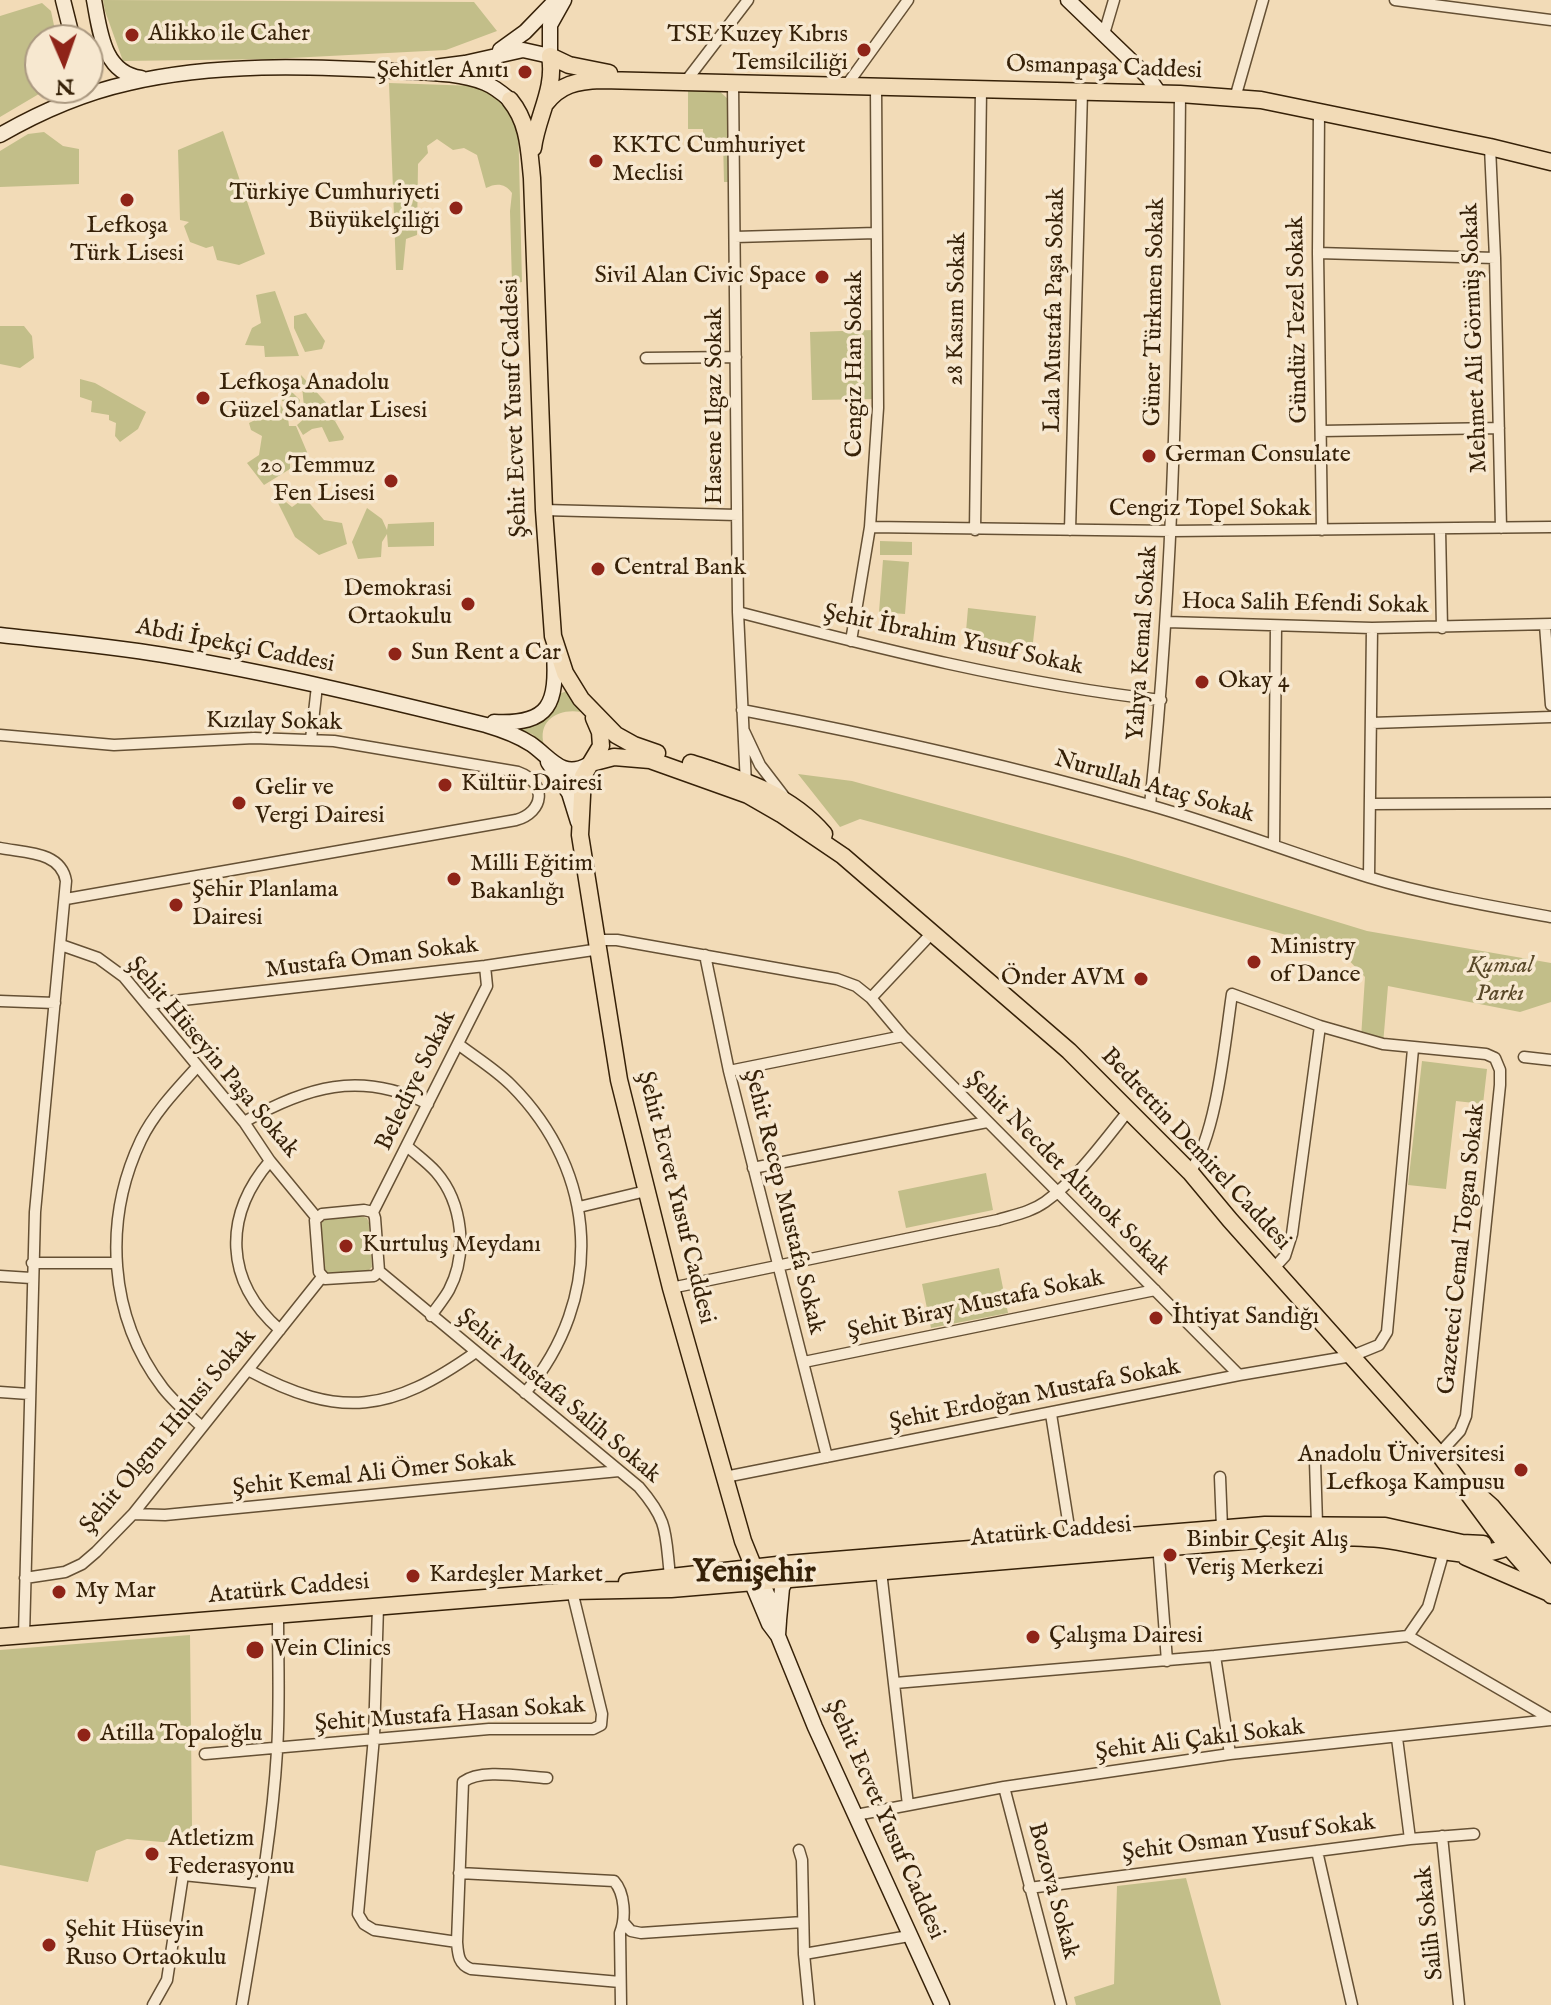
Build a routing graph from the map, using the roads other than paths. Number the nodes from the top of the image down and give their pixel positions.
1 (63, 0) edge
2 (94, 0) edge
3 (556, 0) edge
4 (564, 0) edge
5 (748, 0) edge
6 (908, 0) edge
7 (1068, 0) edge
8 (1114, 0) edge
9 (1263, 0) edge
10 (1395, 0) edge
11 (1551, 20) edge
12 (69, 24) edge
13 (1104, 34) junction
14 (550, 56) junction
15 (490, 57) junction
16 (386, 70) junction
17 (149, 79) junction
18 (650, 79) junction
19 (686, 81) junction
20 (733, 83) junction
21 (846, 86) junction
22 (876, 86) junction
23 (104, 88) edge
24 (981, 90) junction
25 (1082, 91) junction
26 (1159, 93) junction
27 (1180, 94) junction
28 (1235, 98) junction
29 (510, 100) joint
30 (57, 104) edge
31 (545, 104) junction
32 (1319, 111) junction
33 (0, 135) edge
34 (1490, 147) junction
35 (1551, 162) edge
36 (532, 178) junction
37 (876, 233) junction
38 (735, 237) junction
39 (1318, 253) junction
40 (1495, 258) junction
41 (736, 357) junction
42 (646, 358) dead end
43 (1499, 428) junction
44 (1321, 431) junction
45 (544, 510) junction
46 (737, 515) junction
47 (870, 527) junction
48 (1551, 527) edge
49 (1501, 528) junction
50 (1440, 529) junction
51 (975, 530) junction
52 (1070, 530) junction
53 (1322, 530) junction
54 (1172, 531) junction
55 (738, 612) junction
56 (1167, 622) junction
57 (1548, 625) edge
58 (1276, 626) junction
59 (1372, 628) junction
60 (1442, 628) junction
61 (0, 635) edge
62 (553, 636) junction
63 (851, 641) junction
64 (317, 686) junction
65 (1161, 700) junction
66 (1551, 705) edge
67 (587, 706) junction
68 (742, 710) junction
69 (1551, 717) edge
70 (458, 718) junction
71 (1372, 723) junction
72 (743, 729) junction
73 (0, 735) edge
74 (311, 739) junction
75 (543, 755) junction
76 (590, 764) junction
77 (747, 788) junction
78 (1551, 803) edge
79 (790, 804) junction
80 (1371, 804) junction
81 (1150, 805) junction
82 (580, 835) junction
83 (1274, 845) junction
84 (0, 848) edge
85 (843, 856) junction
86 (1369, 877) junction
87 (66, 899) junction
88 (1551, 917) edge
89 (932, 933) junction
90 (600, 944) junction
91 (61, 945) junction
92 (705, 955) junction
93 (485, 966) junction
94 (871, 998) junction
95 (0, 1001) edge
96 (55, 1003) junction
97 (147, 1004) junction
98 (1320, 1026) junction
99 (903, 1036) junction
100 (458, 1044) junction
101 (1413, 1049) junction
102 (1524, 1057) dead end
103 (1551, 1060) edge
104 (197, 1067) junction
105 (729, 1071) junction
106 (428, 1104) junction
107 (1129, 1110) junction
108 (244, 1122) junction
109 (987, 1122) junction
110 (408, 1147) junction
111 (270, 1161) junction
112 (753, 1168) junction
113 (1190, 1172) junction
114 (646, 1191) junction
115 (1056, 1193) junction
116 (579, 1207) junction
117 (373, 1212) junction
118 (316, 1217) junction
119 (32, 1263) junction
120 (116, 1263) junction
121 (778, 1265) junction
122 (1274, 1268) junction
123 (379, 1271) junction
124 (0, 1276) edge
125 (322, 1277) junction
126 (31, 1278) junction
127 (671, 1288) junction
128 (1155, 1290) junction
129 (431, 1316) junction
130 (280, 1330) junction
131 (476, 1352) junction
132 (1352, 1356) junction
133 (804, 1362) junction
134 (248, 1370) junction
135 (1239, 1375) junction
136 (0, 1392) edge
137 (525, 1393) junction
138 (29, 1394) junction
139 (1051, 1414) junction
140 (202, 1427) junction
141 (1439, 1454) junction
142 (827, 1457) junction
143 (1315, 1461) dead end
144 (1451, 1470) junction
145 (619, 1471) junction
146 (725, 1477) junction
147 (1220, 1477) dead end
148 (133, 1514) junction
149 (1484, 1516) junction
150 (1317, 1524) junction
151 (1222, 1528) junction
152 (1511, 1540) junction
153 (743, 1541) junction
154 (1158, 1541) junction
155 (1072, 1548) junction
156 (1452, 1549) junction
157 (787, 1571) junction
158 (881, 1571) junction
159 (670, 1576) junction
160 (755, 1576) junction
161 (720, 1577) junction
162 (25, 1578) junction
163 (1550, 1588) edge
164 (577, 1591) junction
165 (378, 1606) junction
166 (761, 1606) junction
167 (278, 1616) junction
168 (778, 1628) junction
169 (24, 1636) junction
170 (1408, 1636) junction
171 (0, 1637) edge
172 (1215, 1656) junction
173 (1167, 1661) junction
174 (895, 1683) junction
175 (1551, 1719) edge
176 (374, 1737) junction
177 (1397, 1738) junction
178 (277, 1749) junction
179 (205, 1754) dead end
180 (1230, 1754) junction
181 (547, 1778) dead end
182 (1004, 1787) junction
183 (908, 1805) junction
184 (856, 1815) junction
185 (1474, 1834) dead end
186 (1442, 1836) junction
187 (1410, 1839) junction
188 (799, 1850) dead end
189 (1317, 1851) junction
190 (459, 1873) junction
191 (262, 1883) junction
192 (1029, 1888) junction
193 (803, 1922) junction
194 (624, 1923) junction
195 (909, 1936) junction
196 (457, 1942) junction
197 (804, 1954) junction
198 (620, 1982) junction
199 (153, 2005) edge
200 (242, 2005) edge
201 (621, 2005) edge
202 (809, 2005) edge
203 (942, 2005) edge
204 (1061, 2005) edge
205 (1352, 2005) edge
206 (1459, 2005) edge

1 - 12 main road
2 - 17 main road
3 - 15 main road
4 - 14 main road
5 - 19 street
6 - 21 street
7 - 13 main road
8 - 13 street
9 - 28 street
10 - 11 street
13 - 26 main road
14 - 15 main road
14 - 18 main road, Osmanpaşa Caddesi
14 - 31 main road, Şehit Ecvet Yusuf Caddesi
15 - 16 main road
16 - 17 main road
16 - 29 main road
17 - 23 main road
18 - 19 main road, Osmanpaşa Caddesi
18 - 31 main road, Osmanpaşa Caddesi
19 - 20 main road, Osmanpaşa Caddesi
20 - 21 main road, Osmanpaşa Caddesi
20 - 38 street, Hasene Ilgaz Sokak
21 - 22 main road, Osmanpaşa Caddesi
22 - 24 main road, Osmanpaşa Caddesi
22 - 37 street, Cengiz Han Sokak
24 - 25 main road, Osmanpaşa Caddesi
24 - 51 street, 28 Kasım Sokak
25 - 26 main road, Osmanpaşa Caddesi
25 - 52 street, Lala Mustafa Paşa Sokak
26 - 27 main road, Osmanpaşa Caddesi
27 - 28 main road, Osmanpaşa Caddesi
27 - 54 street, Güner Türkmen Sokak
28 - 32 main road, Osmanpaşa Caddesi
29 - 36 main road, Şehit Ecvet Yusuf Caddesi
30 - 33 main road
31 - 36 main road, Şehit Ecvet Yusuf Caddesi
32 - 34 main road, Osmanpaşa Caddesi
32 - 39 street, Gündüz Tezel Sokak
34 - 35 main road, Osmanpaşa Caddesi
34 - 40 street, Mehmet Ali Görmüş Sokak
36 - 45 main road, Şehit Ecvet Yusuf Caddesi
37 - 38 street
37 - 47 street, Cengiz Han Sokak
38 - 41 street, Hasene Ilgaz Sokak
39 - 40 street
39 - 44 street, Gündüz Tezel Sokak
40 - 43 street, Mehmet Ali Görmüş Sokak
41 - 42 street
41 - 46 street, Hasene Ilgaz Sokak
43 - 44 street
43 - 49 street, Mehmet Ali Görmüş Sokak
44 - 53 street, Gündüz Tezel Sokak
45 - 46 street
45 - 62 main road, Şehit Ecvet Yusuf Caddesi
46 - 55 street, Hasene Ilgaz Sokak
47 - 51 street, Cengiz Topel Sokak
47 - 63 street, Cengiz Han Sokak
48 - 49 street, Cengiz Topel Sokak
49 - 50 street, Cengiz Topel Sokak
50 - 53 street, Cengiz Topel Sokak
50 - 60 street
51 - 52 street, Cengiz Topel Sokak
52 - 54 street, Cengiz Topel Sokak
53 - 54 street, Cengiz Topel Sokak
54 - 56 street, Yahya Kemal Sokak
55 - 63 street, Şehit İbrahim Yusuf Sokak
55 - 68 street, Hasene Ilgaz Sokak
56 - 58 street, Hoca Salih Efendi Sokak
56 - 65 street, Yahya Kemal Sokak
57 - 60 street, Hoca Salih Efendi Sokak
57 - 66 street
58 - 59 street, Hoca Salih Efendi Sokak
58 - 83 street
59 - 60 street, Hoca Salih Efendi Sokak
59 - 71 street
61 - 64 main road, Abdi İpekçi Caddesi
62 - 67 main road, Şehit Ecvet Yusuf Caddesi
62 - 70 main road, Abdi İpekçi Caddesi
63 - 65 street, Şehit İbrahim Yusuf Sokak
64 - 70 main road, Abdi İpekçi Caddesi
64 - 74 street
65 - 81 street, Yahya Kemal Sokak
67 - 76 main road
67 - 77 main road, Bedrettin Demirel Caddesi
68 - 72 street, Hasene Ilgaz Sokak
68 - 81 street, Nurullah Ataç Sokak
69 - 71 street
70 - 75 main road, Abdi İpekçi Caddesi
71 - 80 street
72 - 77 street, Hasene Ilgaz Sokak
72 - 79 street, Hasene Ilgaz Sokak
73 - 74 street, Kızılay Sokak
74 - 87 street, Kızılay Sokak
75 - 76 main road, Abdi İpekçi Caddesi
75 - 82 main road, Şehit Ecvet Yusuf Caddesi
76 - 77 main road, Bedrettin Demirel Caddesi
76 - 82 main road, Şehit Ecvet Yusuf Caddesi
77 - 79 main road, Bedrettin Demirel Caddesi
77 - 85 main road, Bedrettin Demirel Caddesi
78 - 80 street
79 - 85 main road, Bedrettin Demirel Caddesi
80 - 86 street
81 - 83 street, Nurullah Ataç Sokak
82 - 90 main road, Şehit Ecvet Yusuf Caddesi
83 - 86 street, Nurullah Ataç Sokak
84 - 87 street
85 - 89 main road, Bedrettin Demirel Caddesi
86 - 88 street, Nurullah Ataç Sokak
87 - 91 street
89 - 94 street
89 - 107 main road, Bedrettin Demirel Caddesi
90 - 92 street, Mustafa Oman Sokak
90 - 93 street, Mustafa Oman Sokak
90 - 114 main road, Şehit Ecvet Yusuf Caddesi
91 - 96 street
91 - 97 street, Şehit Hüseyin Paşa Sokak
92 - 94 street, Mustafa Oman Sokak
92 - 105 street, Şehit Recep Mustafa Sokak
93 - 97 street, Mustafa Oman Sokak
93 - 100 street, Belediye Sokak
94 - 99 street, Şehit Necdet Altınok Sokak
95 - 96 street
96 - 119 street
97 - 104 street, Şehit Hüseyin Paşa Sokak
98 - 101 street
98 - 113 street
98 - 122 street
99 - 105 street
99 - 109 street, Şehit Necdet Altınok Sokak
100 - 106 street, Belediye Sokak
100 - 116 street
101 - 132 street
101 - 141 street, Gazeteci Cemal Togan Sokak
102 - 103 street
104 - 108 street, Şehit Hüseyin Paşa Sokak
104 - 120 street
105 - 112 street, Şehit Recep Mustafa Sokak
106 - 108 street
106 - 110 street, Belediye Sokak
107 - 113 main road, Bedrettin Demirel Caddesi
107 - 115 street
108 - 111 street, Şehit Hüseyin Paşa Sokak
109 - 112 street
109 - 115 street, Şehit Necdet Altınok Sokak
110 - 117 street, Belediye Sokak
110 - 129 street
111 - 118 street, Şehit Hüseyin Paşa Sokak
111 - 130 street
112 - 121 street, Şehit Recep Mustafa Sokak
113 - 122 main road, Bedrettin Demirel Caddesi
114 - 116 street
114 - 127 main road, Şehit Ecvet Yusuf Caddesi
115 - 121 street
115 - 128 street, Şehit Necdet Altınok Sokak
116 - 137 street
117 - 118 street
117 - 123 street
118 - 125 street
119 - 120 street
119 - 126 street
120 - 140 street
121 - 127 street
121 - 133 street, Şehit Recep Mustafa Sokak
122 - 132 main road, Bedrettin Demirel Caddesi
123 - 125 street
123 - 129 street, Şehit Mustafa Salih Sokak
124 - 126 street
125 - 130 street, Şehit Olgun Hulusi Sokak
126 - 138 street
127 - 146 main road, Şehit Ecvet Yusuf Caddesi
128 - 133 street, Şehit Biray Mustafa Sokak
128 - 135 street, Şehit Necdet Altınok Sokak
129 - 131 street, Şehit Mustafa Salih Sokak
130 - 134 street, Şehit Olgun Hulusi Sokak
131 - 134 street
131 - 137 street, Şehit Mustafa Salih Sokak
132 - 135 street, Şehit Erdoğan Mustafa Sokak
132 - 141 main road, Bedrettin Demirel Caddesi
133 - 142 street, Şehit Recep Mustafa Sokak
134 - 140 street, Şehit Olgun Hulusi Sokak
135 - 139 street, Şehit Erdoğan Mustafa Sokak
136 - 138 street
137 - 145 street, Şehit Mustafa Salih Sokak
138 - 162 street
139 - 142 street, Şehit Erdoğan Mustafa Sokak
139 - 155 street
140 - 148 street, Şehit Olgun Hulusi Sokak
141 - 144 main road, Bedrettin Demirel Caddesi
142 - 146 street, Şehit Erdoğan Mustafa Sokak
143 - 150 street
144 - 149 main road, Bedrettin Demirel Caddesi
144 - 152 main road, Bedrettin Demirel Caddesi
145 - 148 street, Şehit Kemal Ali Ömer Sokak
145 - 159 street, Şehit Mustafa Salih Sokak
146 - 153 main road, Şehit Ecvet Yusuf Caddesi
147 - 151 street
148 - 162 street, Şehit Olgun Hulusi Sokak
149 - 152 main road, Bedrettin Demirel Caddesi
149 - 156 main road
150 - 151 main road, Atatürk Caddesi
150 - 156 main road, Atatürk Caddesi
151 - 154 main road, Atatürk Caddesi
152 - 156 main road, Atatürk Caddesi
152 - 163 main road, Bedrettin Demirel Caddesi
153 - 157 main road
153 - 160 main road, Şehit Ecvet Yusuf Caddesi
153 - 161 main road
154 - 155 main road, Atatürk Caddesi
154 - 156 main road, Atatürk Caddesi
154 - 173 street
155 - 157 main road, Atatürk Caddesi
155 - 158 main road, Atatürk Caddesi
156 - 163 main road
156 - 170 street
157 - 158 main road, Atatürk Caddesi
157 - 160 main road, Atatürk Caddesi
157 - 168 main road
158 - 174 street
159 - 161 main road, Atatürk Caddesi
159 - 164 main road, Atatürk Caddesi
160 - 161 main road, Atatürk Caddesi
160 - 166 main road, Şehit Ecvet Yusuf Caddesi
160 - 168 main road
161 - 164 main road, Atatürk Caddesi
161 - 166 main road
162 - 169 street
164 - 165 main road, Atatürk Caddesi
164 - 176 street, Şehit Mustafa Hasan Sokak
165 - 167 main road, Atatürk Caddesi
165 - 176 street
166 - 168 main road, Şehit Ecvet Yusuf Caddesi
167 - 169 main road, Atatürk Caddesi
167 - 178 street
168 - 184 main road, Şehit Ecvet Yusuf Caddesi
169 - 171 main road, Atatürk Caddesi
170 - 172 street
170 - 175 street
172 - 173 street
172 - 180 street
173 - 174 street
174 - 183 street
175 - 177 street, Şehit Ali Çakıl Sokak
176 - 178 street, Şehit Mustafa Hasan Sokak
176 - 196 street
177 - 180 street, Şehit Ali Çakıl Sokak
177 - 187 street
178 - 179 street, Şehit Mustafa Hasan Sokak
178 - 191 street
180 - 182 street, Şehit Ali Çakıl Sokak
181 - 190 street
182 - 183 street, Şehit Ali Çakıl Sokak
182 - 192 street, Bozova Sokak
183 - 184 street, Şehit Ali Çakıl Sokak
184 - 195 main road, Şehit Ecvet Yusuf Caddesi
185 - 186 street, Şehit Osman Yusuf Sokak
186 - 187 street, Şehit Osman Yusuf Sokak
186 - 206 street, Salih Sokak
187 - 189 street, Şehit Osman Yusuf Sokak
188 - 193 street
189 - 192 street, Şehit Osman Yusuf Sokak
189 - 205 street
190 - 194 street
190 - 196 street
191 - 199 street
191 - 200 street
192 - 204 street, Bozova Sokak
193 - 194 street
193 - 197 street
194 - 198 street
195 - 197 street
195 - 203 main road, Şehit Ecvet Yusuf Caddesi
196 - 198 street
197 - 202 street
198 - 201 street

